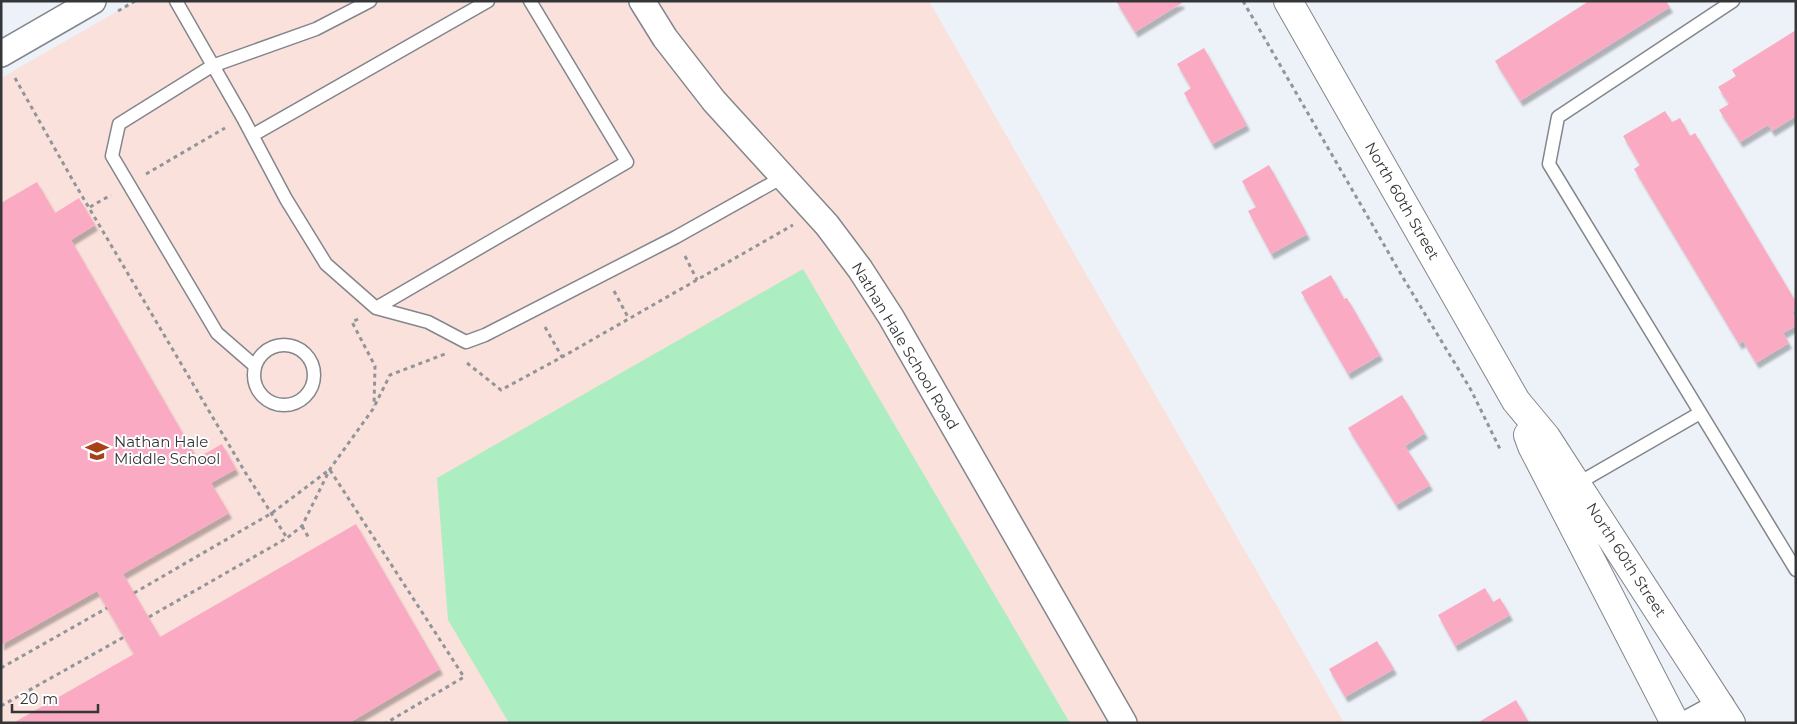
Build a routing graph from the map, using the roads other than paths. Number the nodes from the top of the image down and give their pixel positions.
1 (93, 1) edge
2 (176, 1) edge
3 (370, 1) edge
4 (488, 1) edge
5 (530, 1) edge
6 (642, 1) edge
7 (1288, 1) edge
8 (1733, 1) edge
9 (7, 63) edge
10 (212, 66) junction
11 (253, 135) junction
12 (783, 177) junction
13 (376, 308) junction
14 (255, 366) junction
15 (1700, 413) junction
16 (1567, 490) junction
17 (1796, 570) edge
18 (1726, 714) edge
19 (1124, 723) edge
20 (1675, 723) edge
21 (1688, 723) edge

1 - 9 street
2 - 10 lane
3 - 10 lane
4 - 11 lane
5 - 13 lane
6 - 12 street, Nathan Hale School Road
7 - 16 main road, North 60th Street
8 - 15 lane
10 - 11 lane
10 - 14 lane
11 - 13 lane
12 - 13 lane
12 - 19 street, Nathan Hale School Road
14 - 14 lane
15 - 16 lane
15 - 17 lane
16 - 18 main road, North 60th Street
16 - 20 main road, North 60th Street
18 - 21 street

